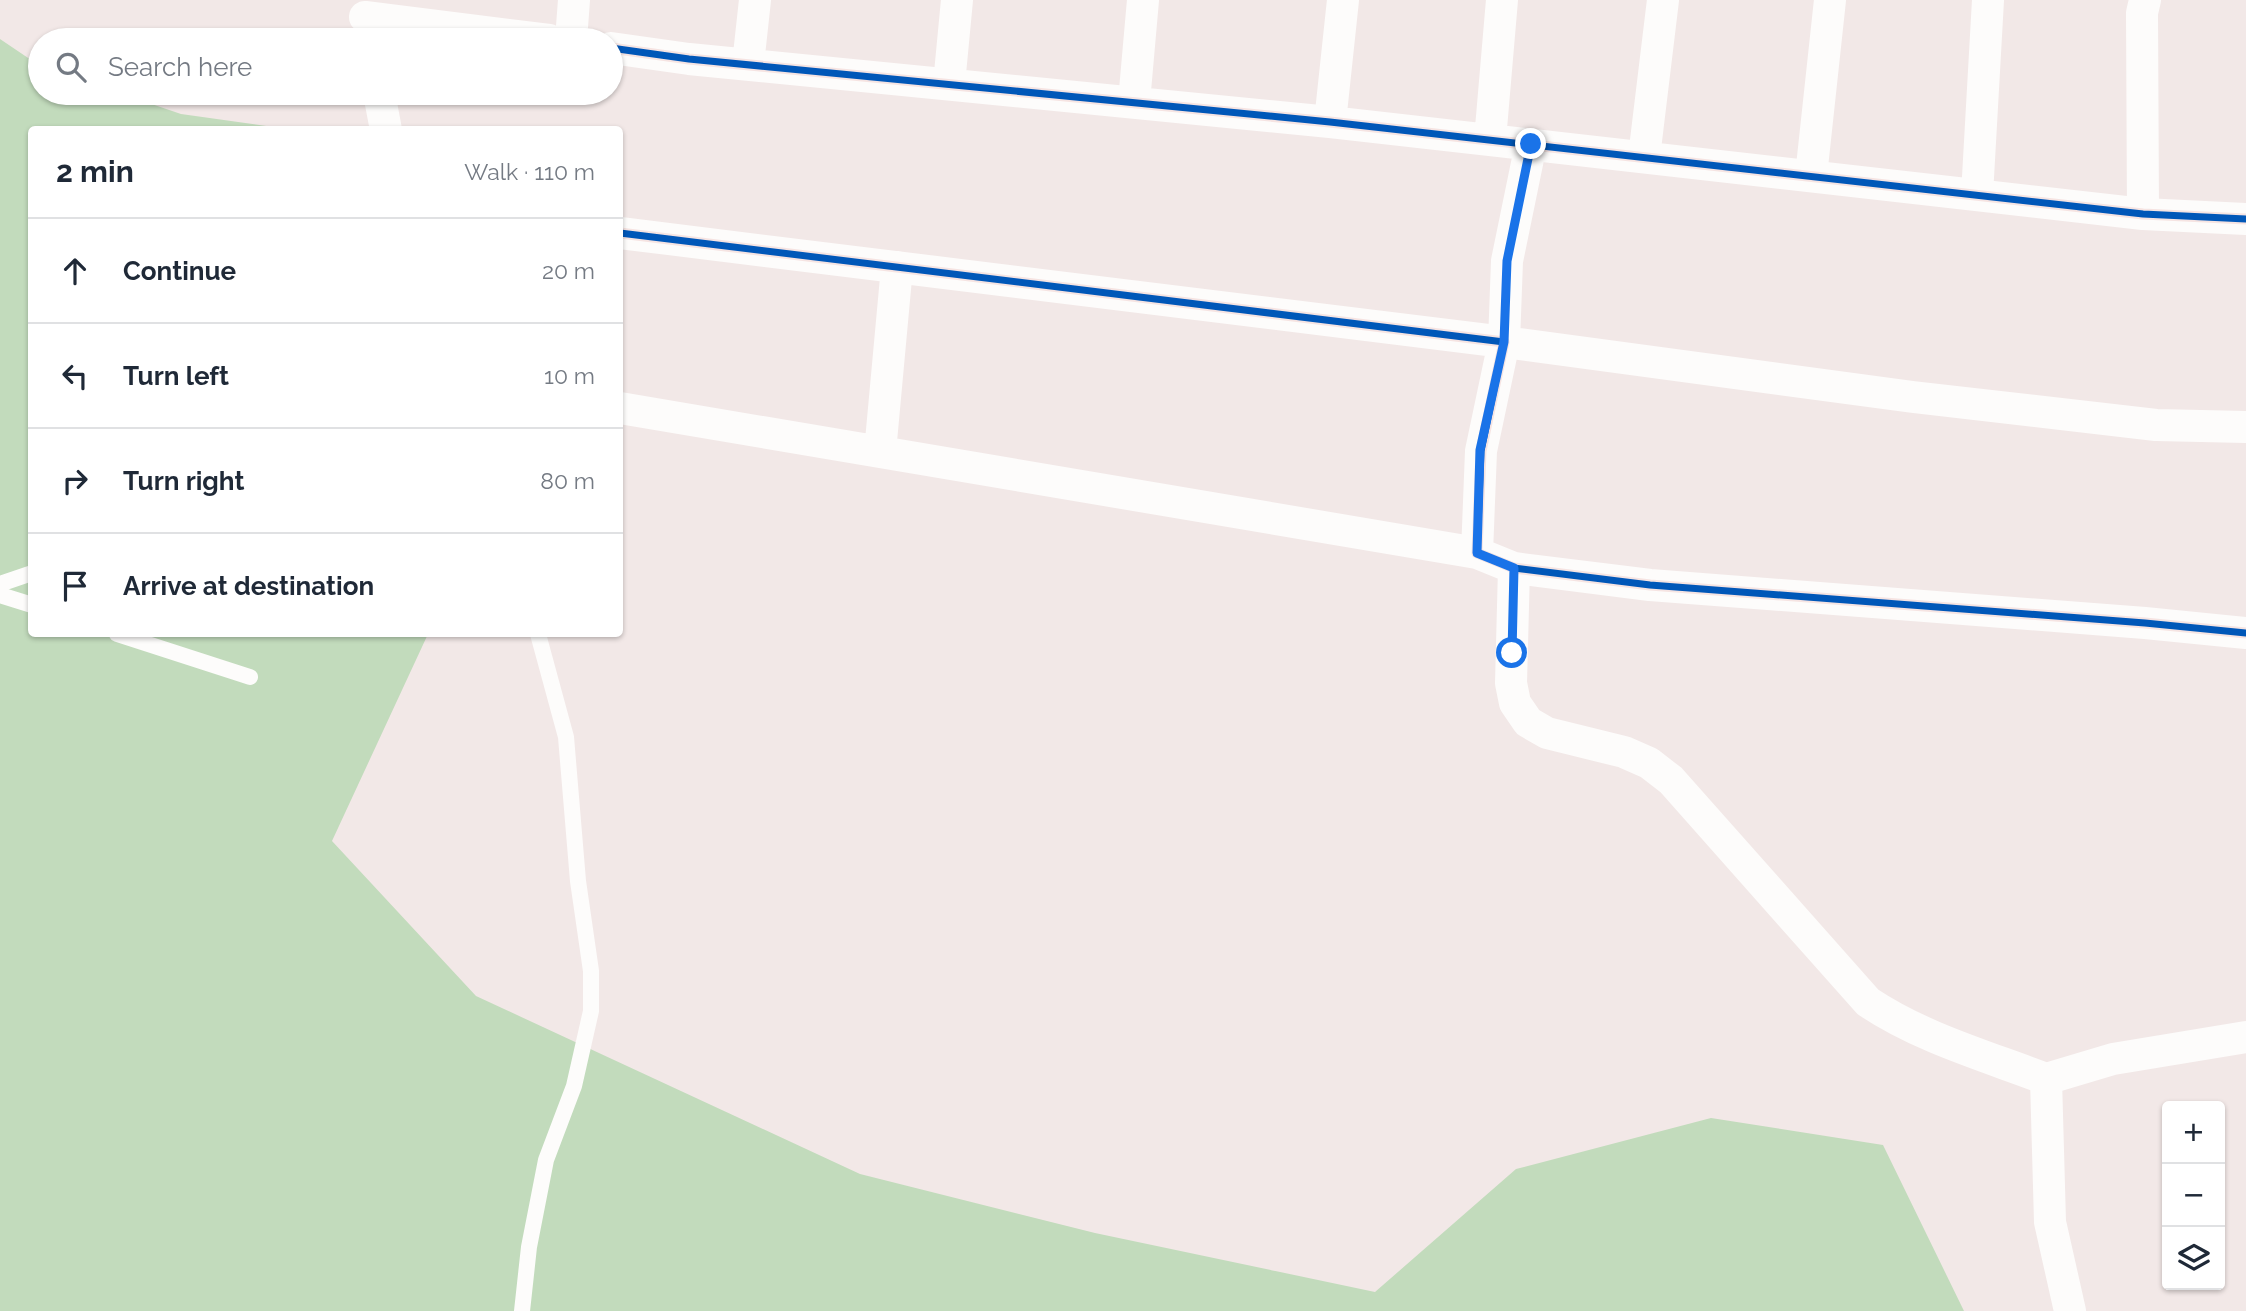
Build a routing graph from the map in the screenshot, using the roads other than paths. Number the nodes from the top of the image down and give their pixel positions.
1 (574, 0) edge
2 (755, 0) edge
3 (957, 0) edge
4 (1143, 0) edge
5 (1343, 0) edge
6 (1502, 0) edge
7 (1664, 0) edge
8 (1830, 0) edge
9 (1988, 0) edge
10 (2145, 0) edge
11 (366, 19) edge
12 (444, 28) edge
13 (571, 28) edge
14 (623, 49) edge
15 (748, 64) junction
16 (949, 84) junction
17 (1134, 102) junction
18 (381, 105) edge
19 (1330, 122) junction
20 (385, 126) edge
21 (1490, 140) junction
22 (1531, 144) junction
23 (1644, 157) junction
24 (1811, 176) junction
25 (1977, 195) junction
26 (2143, 214) junction
27 (2246, 219) edge
28 (623, 233) edge
29 (897, 267) junction
30 (1504, 342) junction
31 (623, 409) edge
32 (2246, 427) edge
33 (880, 452) junction
34 (1477, 553) junction
35 (1514, 568) junction
36 (28, 574) edge
37 (0, 584) edge
38 (0, 595) edge
39 (28, 604) edge
40 (2246, 633) edge
41 (126, 637) edge
42 (539, 637) edge
43 (250, 677) dead end
44 (2246, 1037) edge
45 (2046, 1079) junction
46 (522, 1311) edge
47 (2070, 1311) edge

1 - 13 street
2 - 15 street
3 - 16 street
4 - 17 street
5 - 19 street
6 - 21 street
7 - 23 street
8 - 24 street
9 - 25 street
10 - 26 street
11 - 12 street
14 - 15 street
15 - 16 street
16 - 17 street
17 - 19 street
18 - 20 street
19 - 21 street
21 - 22 street
22 - 23 street
22 - 30 street
23 - 24 street
24 - 25 street
25 - 26 street
26 - 27 street
28 - 29 street
29 - 30 street
29 - 33 street
30 - 32 street
30 - 34 street
31 - 33 street
33 - 34 street
34 - 35 street
35 - 40 street
35 - 45 street
36 - 37 lane
38 - 39 lane
41 - 43 lane
42 - 46 lane
44 - 45 street
45 - 47 street

